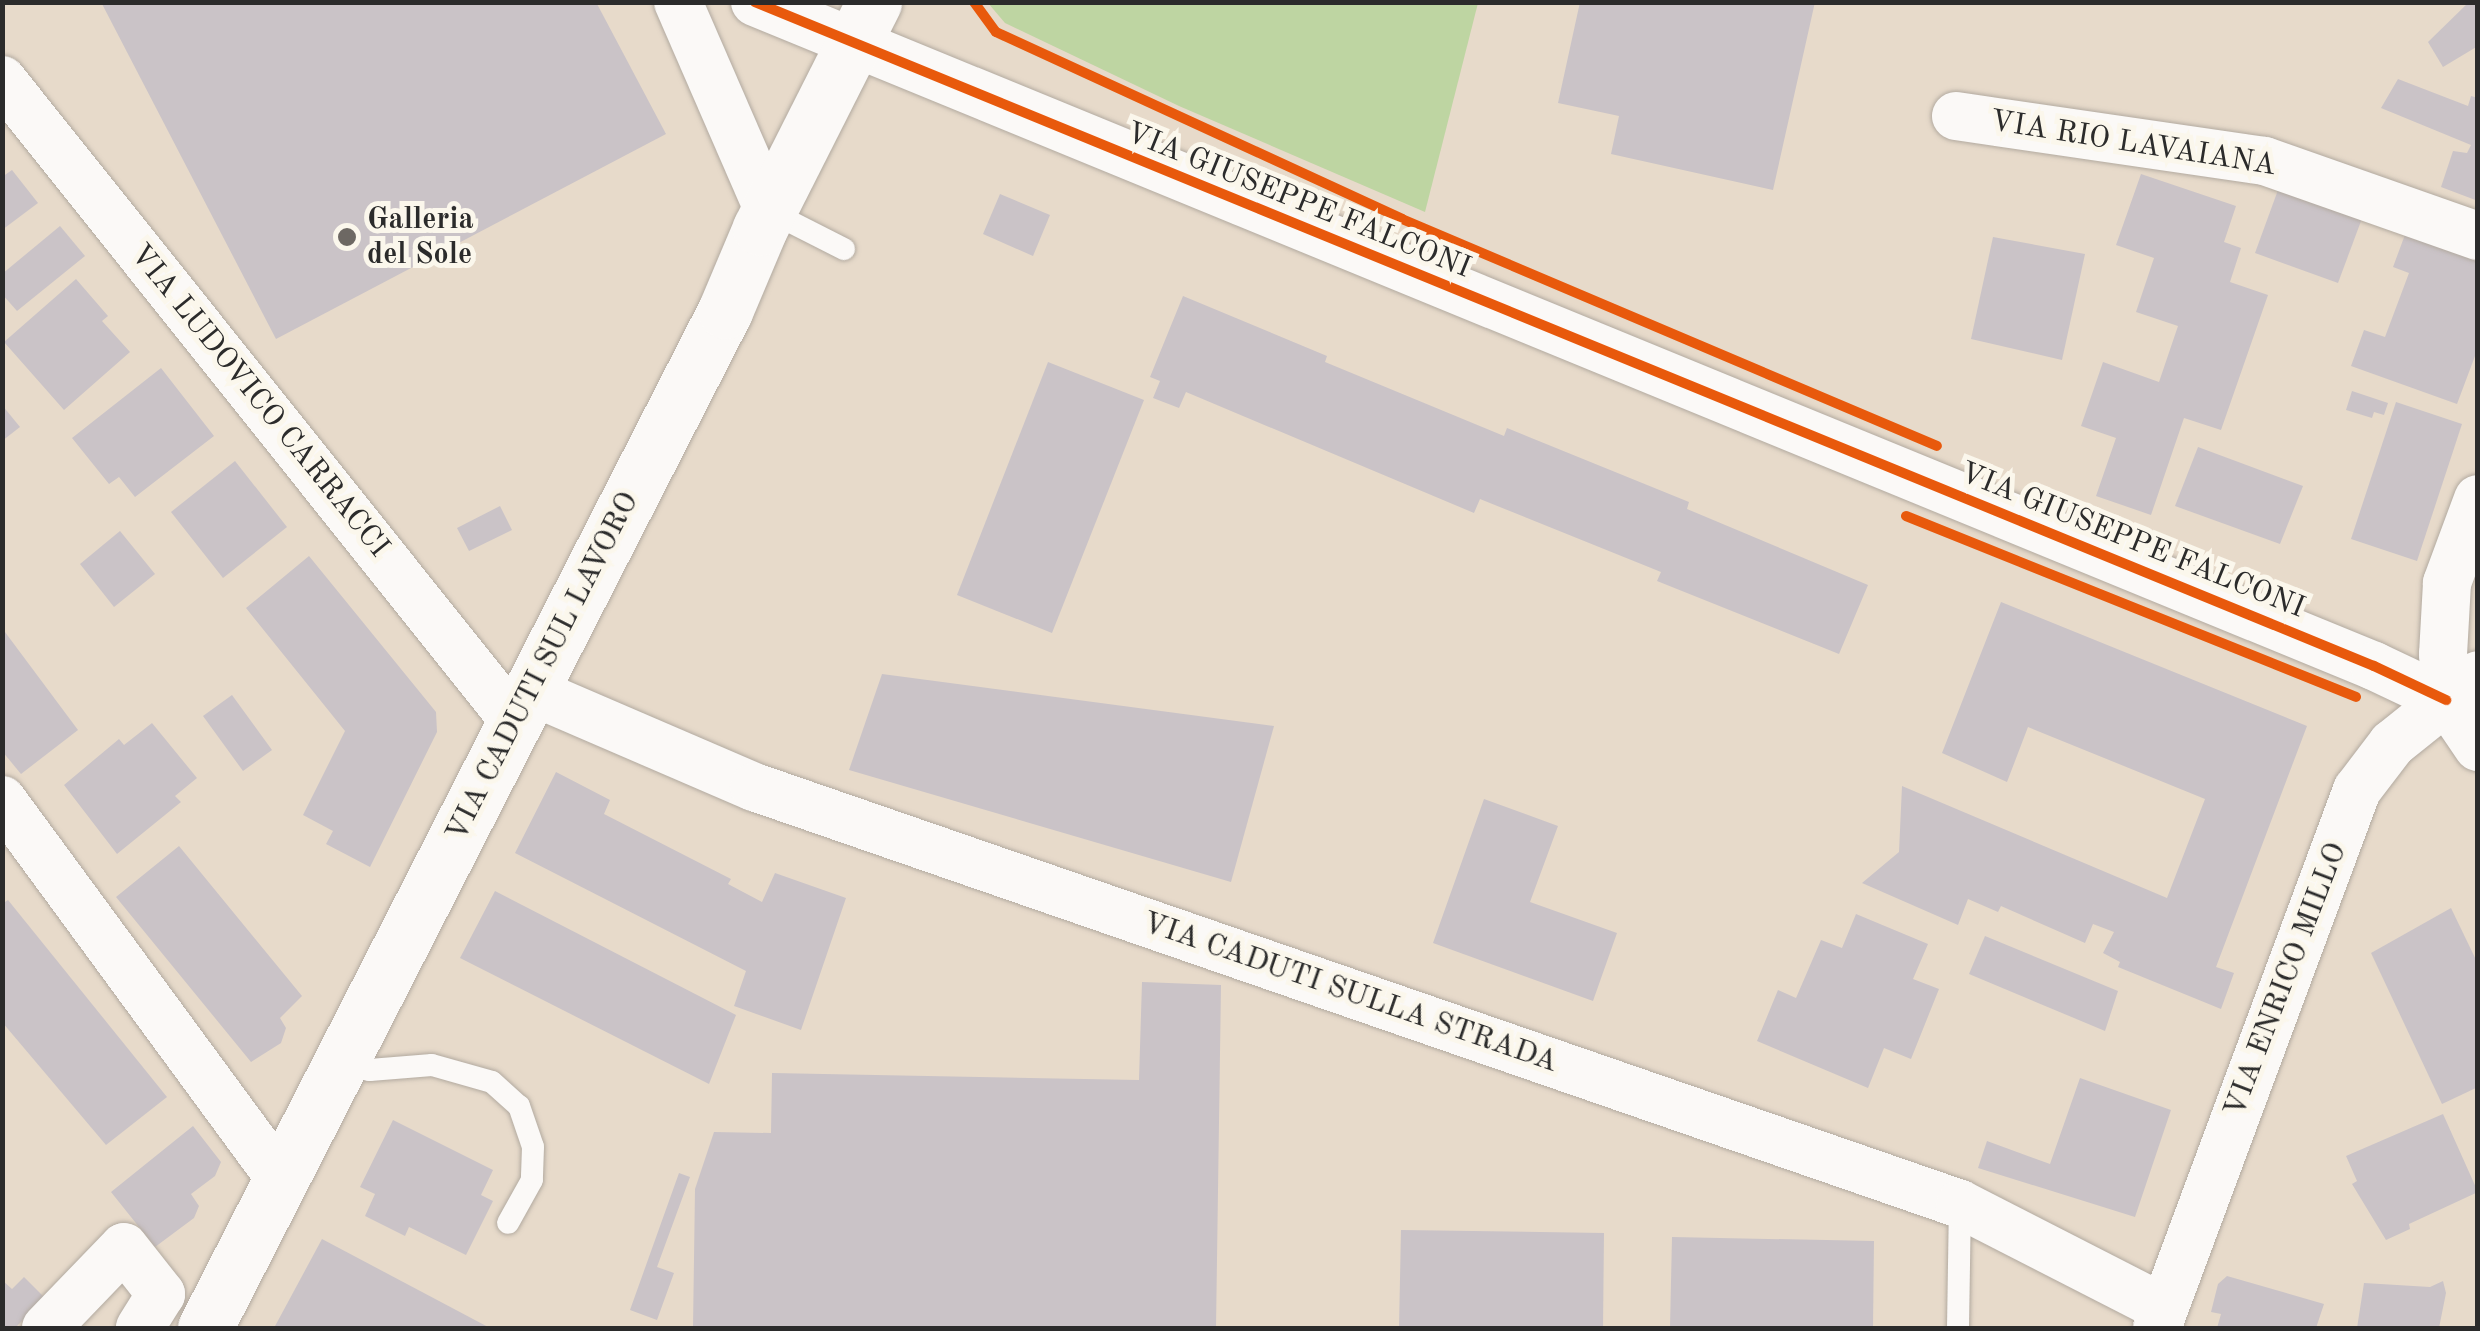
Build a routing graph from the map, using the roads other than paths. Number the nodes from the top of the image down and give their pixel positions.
1 (678, 2) edge
2 (755, 2) edge
3 (863, 24) edge
4 (2, 80) edge
5 (1956, 116) dead end
6 (769, 211) junction
7 (2478, 236) edge
8 (844, 249) dead end
9 (2478, 498) edge
10 (2462, 687) edge
11 (523, 707) junction
12 (2478, 747) edge
13 (10, 824) edge
14 (341, 1065) junction
15 (282, 1180) junction
16 (1960, 1204) junction
17 (508, 1224) dead end
18 (2160, 1318) edge
19 (46, 1328) edge
20 (140, 1328) edge
21 (205, 1328) edge
22 (1958, 1328) edge

1 - 6 street
2 - 3 street, VIA GIUSEPPE FALCONI
3 - 6 main road, VIA CADUTI SUL LAVORO
3 - 10 street, VIA GIUSEPPE FALCONI
4 - 11 street, VIA LUDOVICO CARRACCI
5 - 7 street, VIA RIO LAVAIANA
6 - 8 lane
6 - 11 main road, VIA CADUTI SUL LAVORO
9 - 10 street
10 - 12 street
10 - 18 street, VIA ENRICO MILLO
11 - 14 main road, VIA CADUTI SUL LAVORO
11 - 16 street, VIA CADUTI SULLA STRADA
13 - 15 street
14 - 15 main road, VIA CADUTI SUL LAVORO
14 - 17 lane
15 - 21 main road, VIA CADUTI SUL LAVORO
16 - 18 street, VIA CADUTI SULLA STRADA
16 - 22 lane
19 - 20 street

